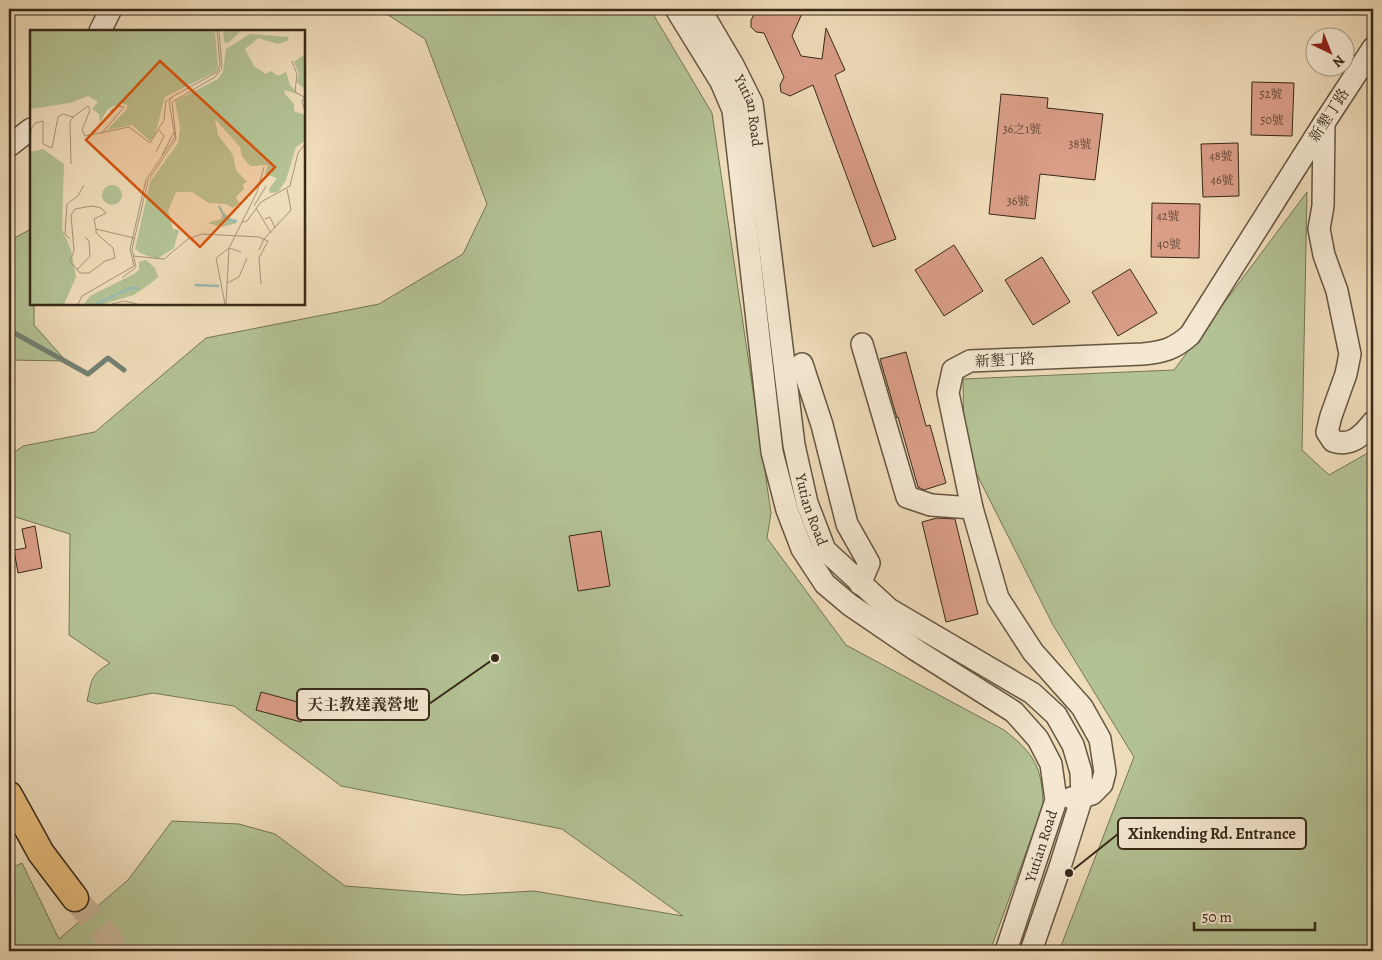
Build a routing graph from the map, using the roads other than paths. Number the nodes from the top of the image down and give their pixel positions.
1 (111, 9) edge
2 (676, 9) edge
3 (700, 9) edge
4 (100, 30) edge
5 (1373, 48) edge
6 (1324, 123) junction
7 (30, 130) edge
8 (9, 146) edge
9 (862, 344) dead end
10 (802, 364) dead end
11 (1373, 422) edge
12 (972, 508) junction
13 (860, 584) junction
14 (9, 795) edge
15 (1082, 797) junction
16 (1056, 800) junction
17 (75, 898) tunnel mouth
18 (1006, 951) edge
19 (1031, 951) edge

1 - 4 street
2 - 16 street, Yutian Road
3 - 13 street, Yutian Road
5 - 6 street, 新墾丁路
6 - 11 street
6 - 12 street, 新墾丁路
7 - 8 street
9 - 12 street
10 - 13 street
12 - 15 street, 新墾丁路
13 - 15 street, Yutian Road
14 - 17 main road
15 - 16 street, 新墾丁路
15 - 19 street, Yutian Road
16 - 18 street, Yutian Road

